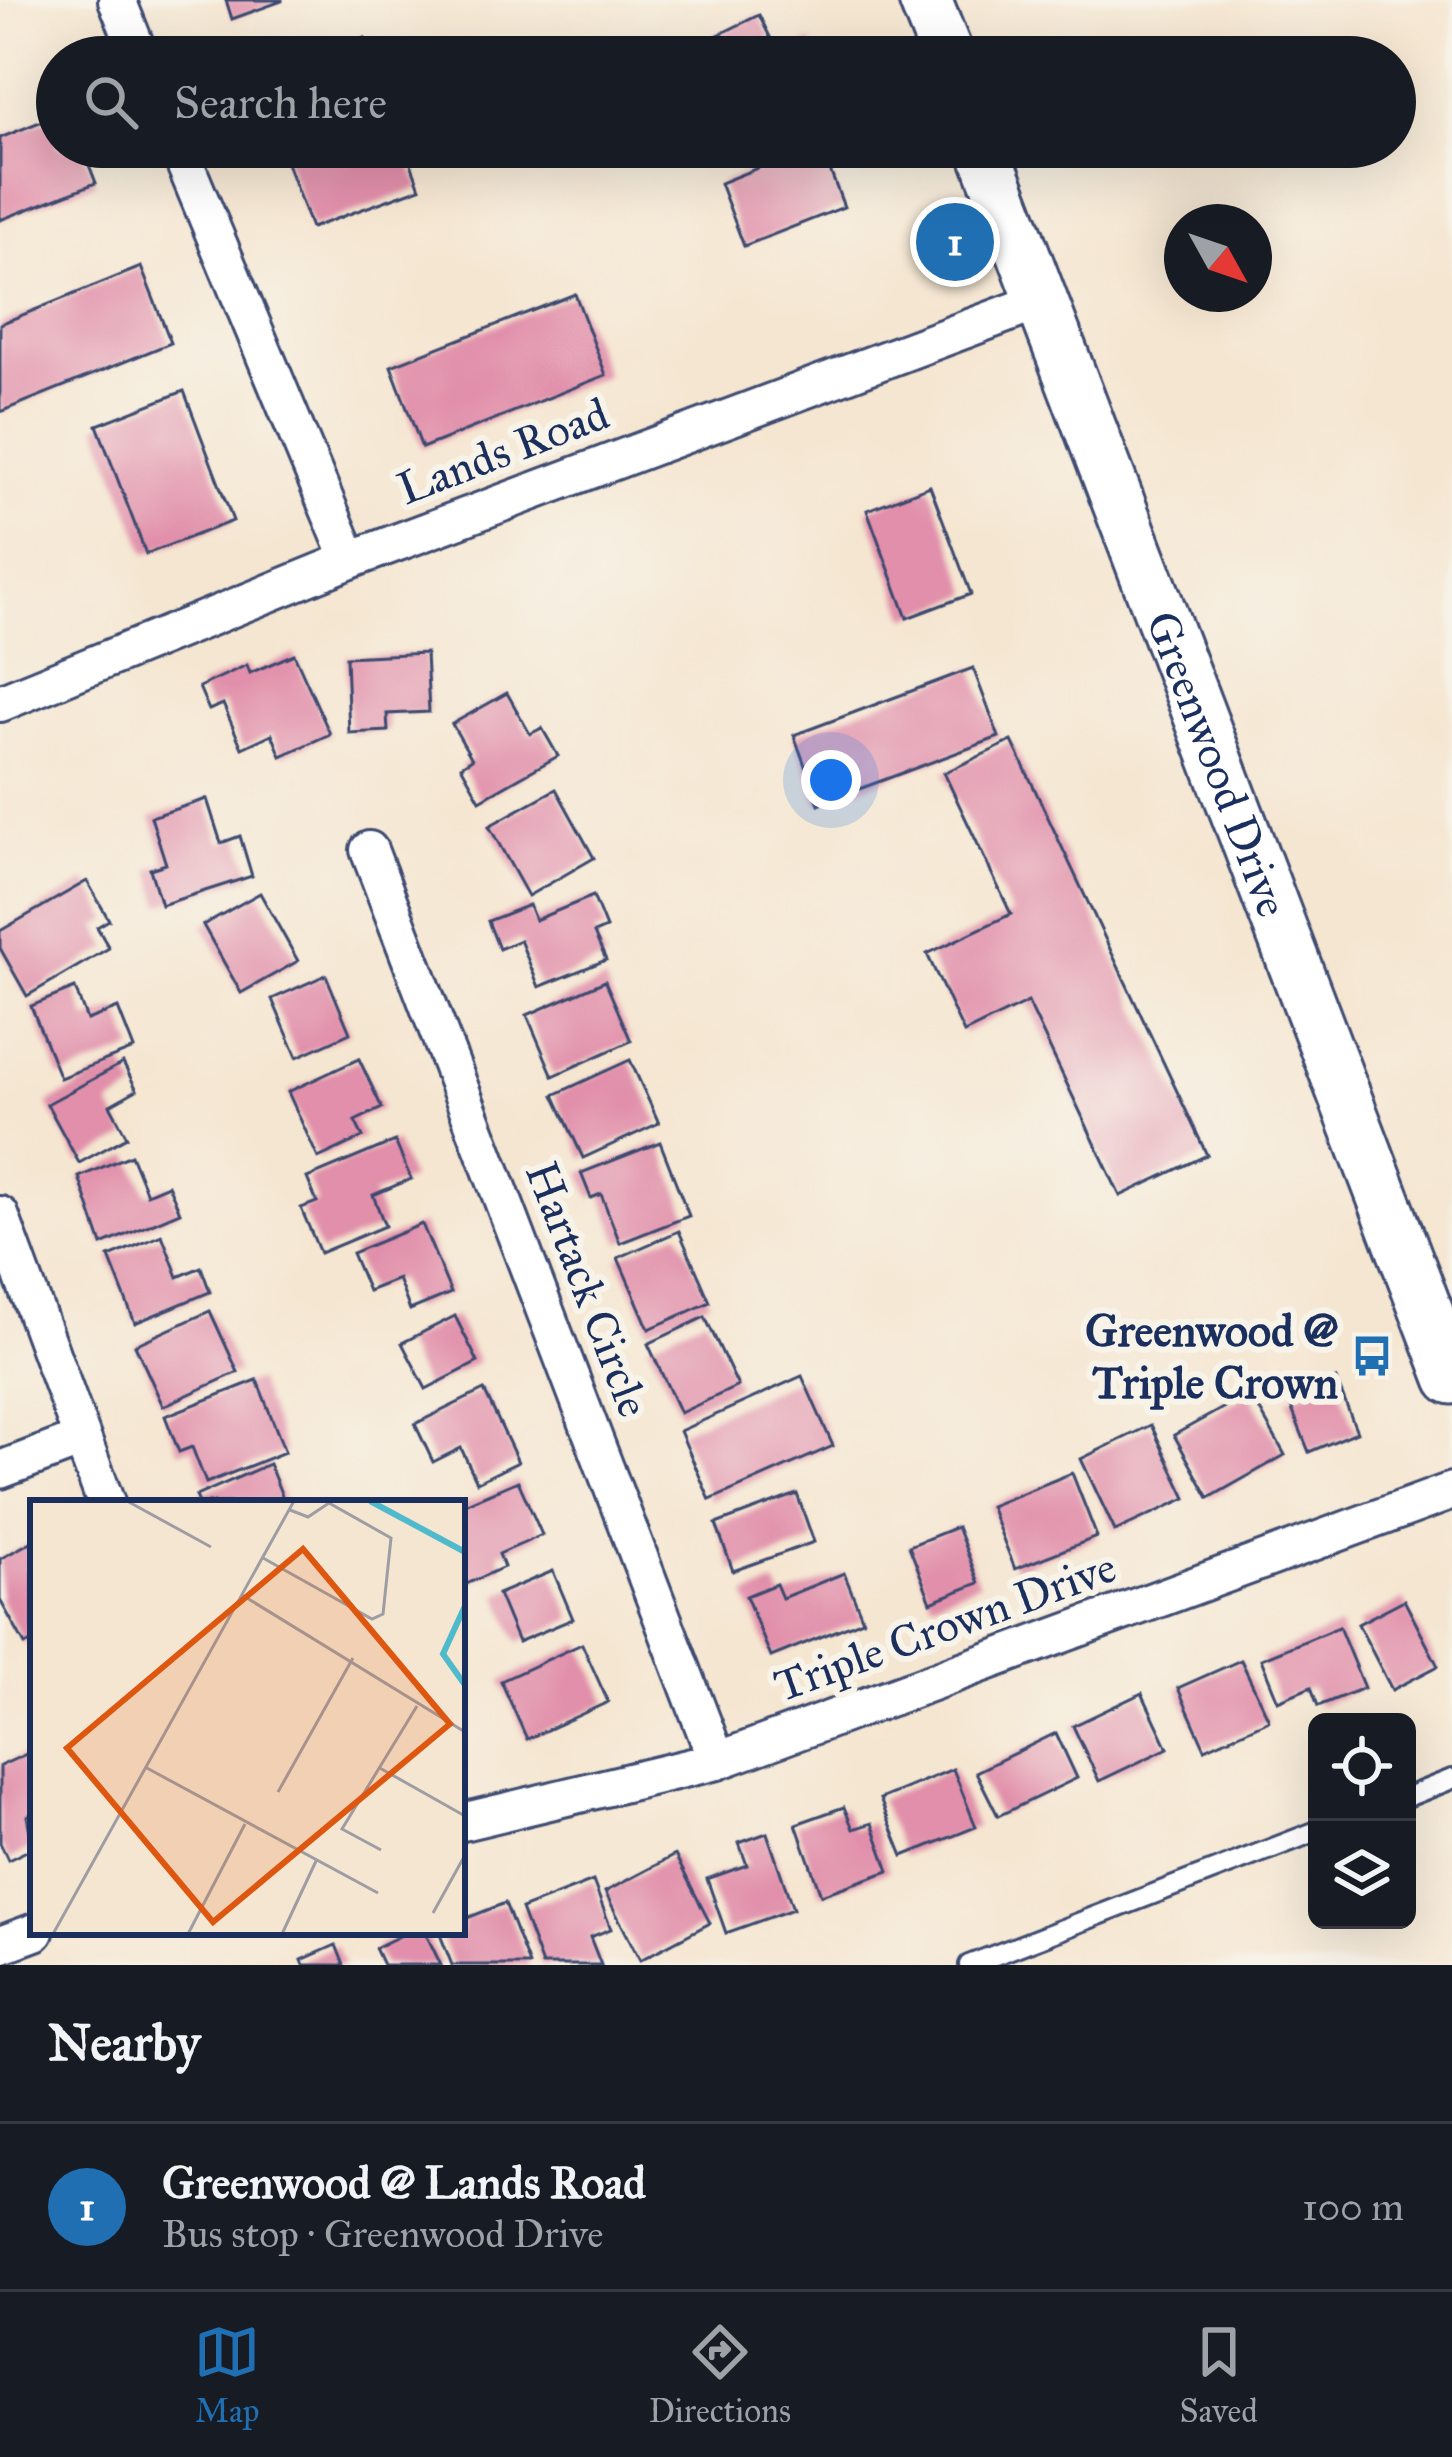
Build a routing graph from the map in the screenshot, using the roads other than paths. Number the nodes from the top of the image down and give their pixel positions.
1 (116, 0) edge
2 (925, 0) edge
3 (131, 36) edge
4 (940, 36) edge
5 (187, 168) edge
6 (991, 168) edge
7 (1043, 300) junction
8 (350, 560) junction
9 (0, 703) edge
10 (369, 850) dead end
11 (0, 1215) edge
12 (1452, 1378) edge
13 (82, 1439) junction
14 (0, 1470) edge
15 (1452, 1491) edge
16 (105, 1500) edge
17 (717, 1761) junction
18 (1452, 1779) edge
19 (1416, 1793) edge
20 (465, 1821) edge
21 (1308, 1834) edge
22 (30, 1934) edge
23 (0, 1946) edge
24 (968, 1965) edge

1 - 3 street
2 - 4 main road
5 - 8 street
6 - 7 main road, Greenwood Drive
7 - 8 street, Lands Road
7 - 12 main road, Greenwood Drive
8 - 9 street, Lands Road
10 - 17 street, Hartack Circle
11 - 13 street
13 - 14 street
13 - 16 street
15 - 17 street, Triple Crown Drive
17 - 20 street, Triple Crown Drive
18 - 19 lane
21 - 24 lane
22 - 23 street

